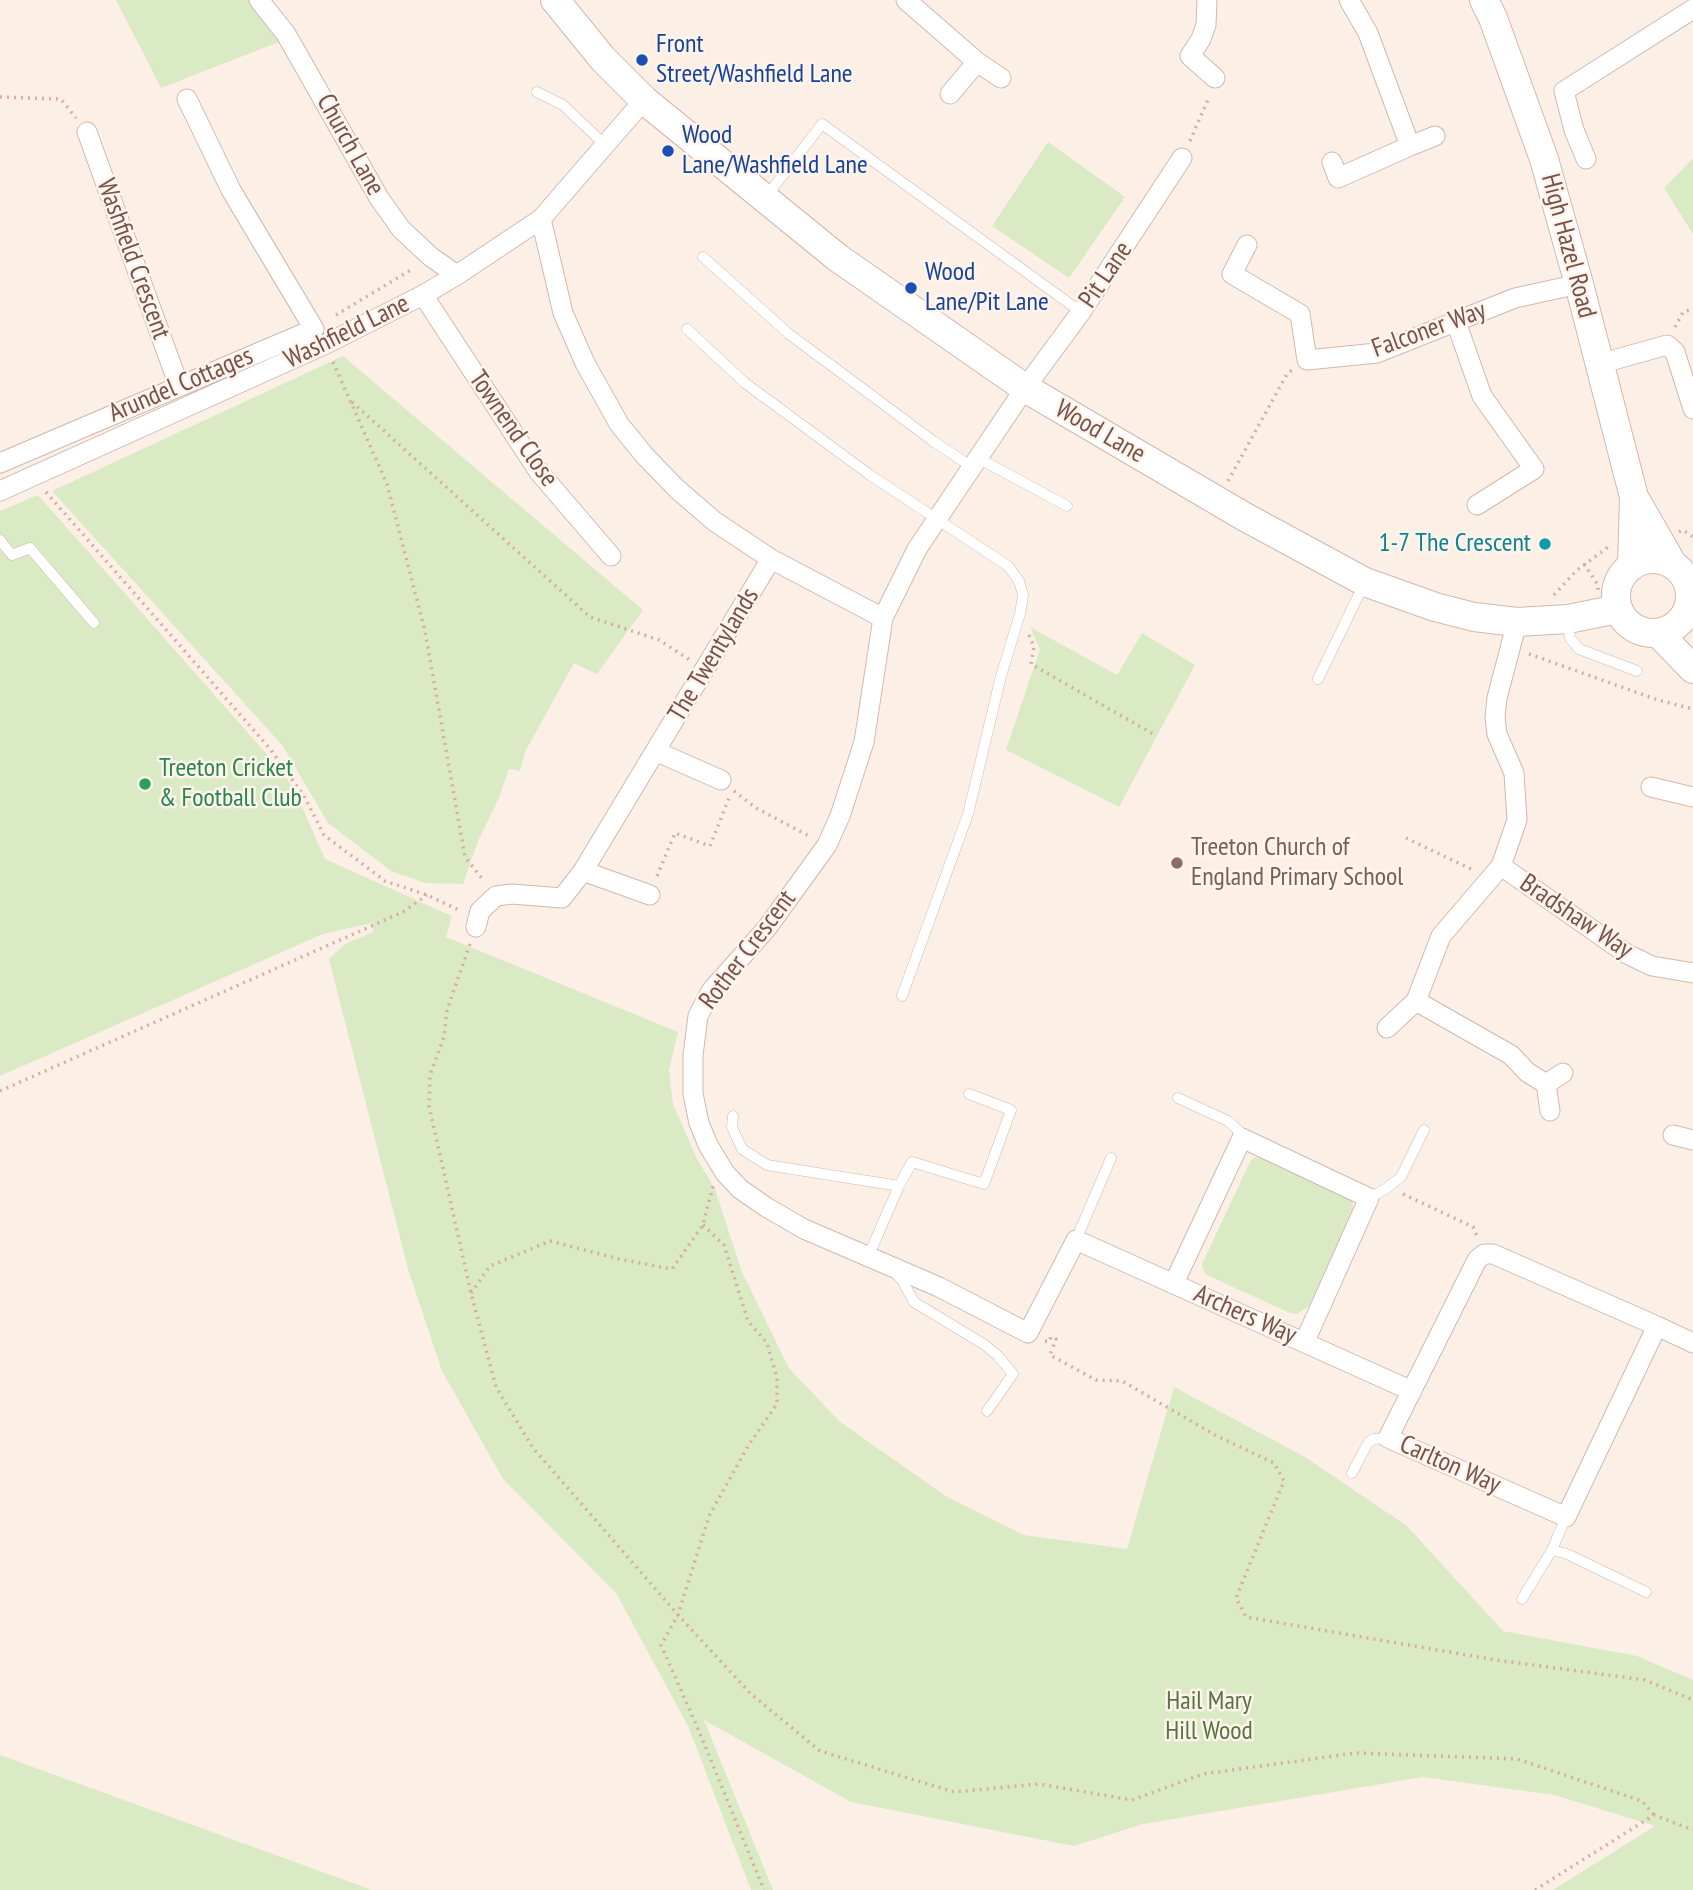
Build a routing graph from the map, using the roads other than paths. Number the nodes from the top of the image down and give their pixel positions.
1 (259, 0) edge
2 (555, 0) edge
3 (906, 0) edge
4 (1207, 0) edge
5 (1349, 0) edge
6 (1484, 0) edge
7 (1684, 8) edge
8 (977, 62) junction
9 (1001, 78) dead end
10 (1215, 78) road end
11 (537, 92) dead end
12 (950, 94) dead end
13 (187, 99) dead end
14 (644, 100) junction
15 (87, 132) road end
16 (1435, 136) dead end
17 (604, 144) junction
18 (1410, 146) junction
19 (1182, 158) road end
20 (1586, 159) dead end
21 (1332, 162) dead end
22 (764, 200) junction
23 (541, 219) junction
24 (1247, 245) dead end
25 (703, 257) dead end
26 (457, 275) junction
27 (1579, 284) junction
28 (423, 295) junction
29 (1081, 312) junction
30 (1456, 322) junction
31 (687, 329) dead end
32 (1599, 363) junction
33 (179, 386) junction
34 (1025, 388) junction
35 (1693, 409) edge
36 (975, 462) junction
37 (0, 463) edge
38 (0, 491) edge
39 (1634, 497) junction
40 (1477, 505) dead end
41 (1067, 506) dead end
42 (937, 518) junction
43 (0, 540) edge
44 (611, 556) dead end
45 (771, 559) junction
46 (1673, 565) junction
47 (1632, 566) junction
48 (1365, 582) junction
49 (1618, 609) junction
50 (884, 618) junction
51 (1690, 618) edge
52 (1559, 619) junction
53 (1517, 622) junction
54 (93, 623) dead end
55 (1658, 633) junction
56 (1693, 669) edge
57 (1637, 671) dead end
58 (1318, 679) dead end
59 (655, 751) junction
60 (721, 780) road end
61 (1651, 788) dead end
62 (1693, 797) edge
63 (583, 871) junction
64 (1495, 872) junction
65 (650, 895) dead end
66 (476, 928) road end
67 (1693, 973) edge
68 (902, 996) dead end
69 (1416, 1001) junction
70 (1387, 1028) dead end
71 (1563, 1073) dead end
72 (1546, 1084) junction
73 (969, 1094) dead end
74 (1178, 1098) dead end
75 (1550, 1111) dead end
76 (733, 1116) dead end
77 (1424, 1130) dead end
78 (1673, 1135) dead end
79 (1242, 1138) junction
80 (1693, 1140) edge
81 (1111, 1158) dead end
82 (899, 1186) junction
83 (1369, 1198) junction
84 (1076, 1240) junction
85 (877, 1261) junction
86 (1174, 1283) junction
87 (1657, 1326) junction
88 (1305, 1341) junction
89 (1693, 1343) edge
90 (1412, 1391) junction
91 (987, 1411) dead end
92 (1388, 1438) junction
93 (1352, 1474) dead end
94 (1566, 1517) junction
95 (1552, 1550) junction
96 (1646, 1592) dead end
97 (1522, 1599) dead end

1 - 26 street, Church Lane
2 - 14 street, Wood Lane
3 - 8 street
4 - 10 street
5 - 18 street
6 - 27 street, High Hazel Road
7 - 20 street
8 - 9 street
8 - 12 street
11 - 17 lane
13 - 33 street, Arundel Cottages
14 - 17 street, Washfield Lane
14 - 22 street, Wood Lane
15 - 33 street, Washfield Crescent
16 - 18 street
17 - 23 street, Washfield Lane
18 - 21 street
19 - 29 street, Pit Lane
22 - 29 lane
22 - 34 street, Wood Lane
23 - 26 street, Washfield Lane
23 - 45 street
24 - 30 street, Falconer Way
25 - 36 lane
26 - 28 street, Washfield Lane
27 - 30 street, Falconer Way
27 - 32 street, High Hazel Road
28 - 38 street, Washfield Lane
28 - 44 street, Townend Close
29 - 34 street, Pit Lane
30 - 40 street
31 - 42 lane
32 - 35 street
32 - 39 street, High Hazel Road
33 - 37 street, Arundel Cottages
34 - 36 street, Rother Crescent
34 - 48 street, Wood Lane
36 - 41 lane
36 - 42 street, Rother Crescent
39 - 46 street, High Hazel Road
39 - 47 street, High Hazel Road
42 - 50 street, Rother Crescent
42 - 68 lane
43 - 54 lane
45 - 50 street
45 - 59 street, The Twentylands
46 - 47 street
46 - 51 street
47 - 49 street
48 - 53 street, Wood Lane
48 - 58 lane
49 - 52 street, Wood Lane
49 - 55 street
50 - 85 street, Rother Crescent
51 - 55 street
52 - 53 street, Wood Lane
52 - 57 lane
53 - 64 street
55 - 56 street
59 - 60 street, The Twentylands
59 - 63 street, The Twentylands
61 - 62 street
63 - 65 street
63 - 66 street, The Twentylands
64 - 67 street, Bradshaw Way
64 - 69 street
69 - 70 street
69 - 72 street
71 - 72 street
72 - 75 street
73 - 82 lane
74 - 79 lane
76 - 82 lane
77 - 83 lane
78 - 80 street
79 - 83 street
79 - 86 street
81 - 84 lane
82 - 85 lane
83 - 88 street
84 - 85 street, Rother Crescent
84 - 86 street, Archers Way
85 - 91 lane
86 - 88 street, Archers Way
87 - 89 street
87 - 90 street, Carlton Way
87 - 94 street
88 - 90 street, Archers Way
90 - 92 street, Carlton Way
92 - 93 lane
92 - 94 street, Carlton Way
94 - 95 lane
95 - 96 lane
95 - 97 lane

